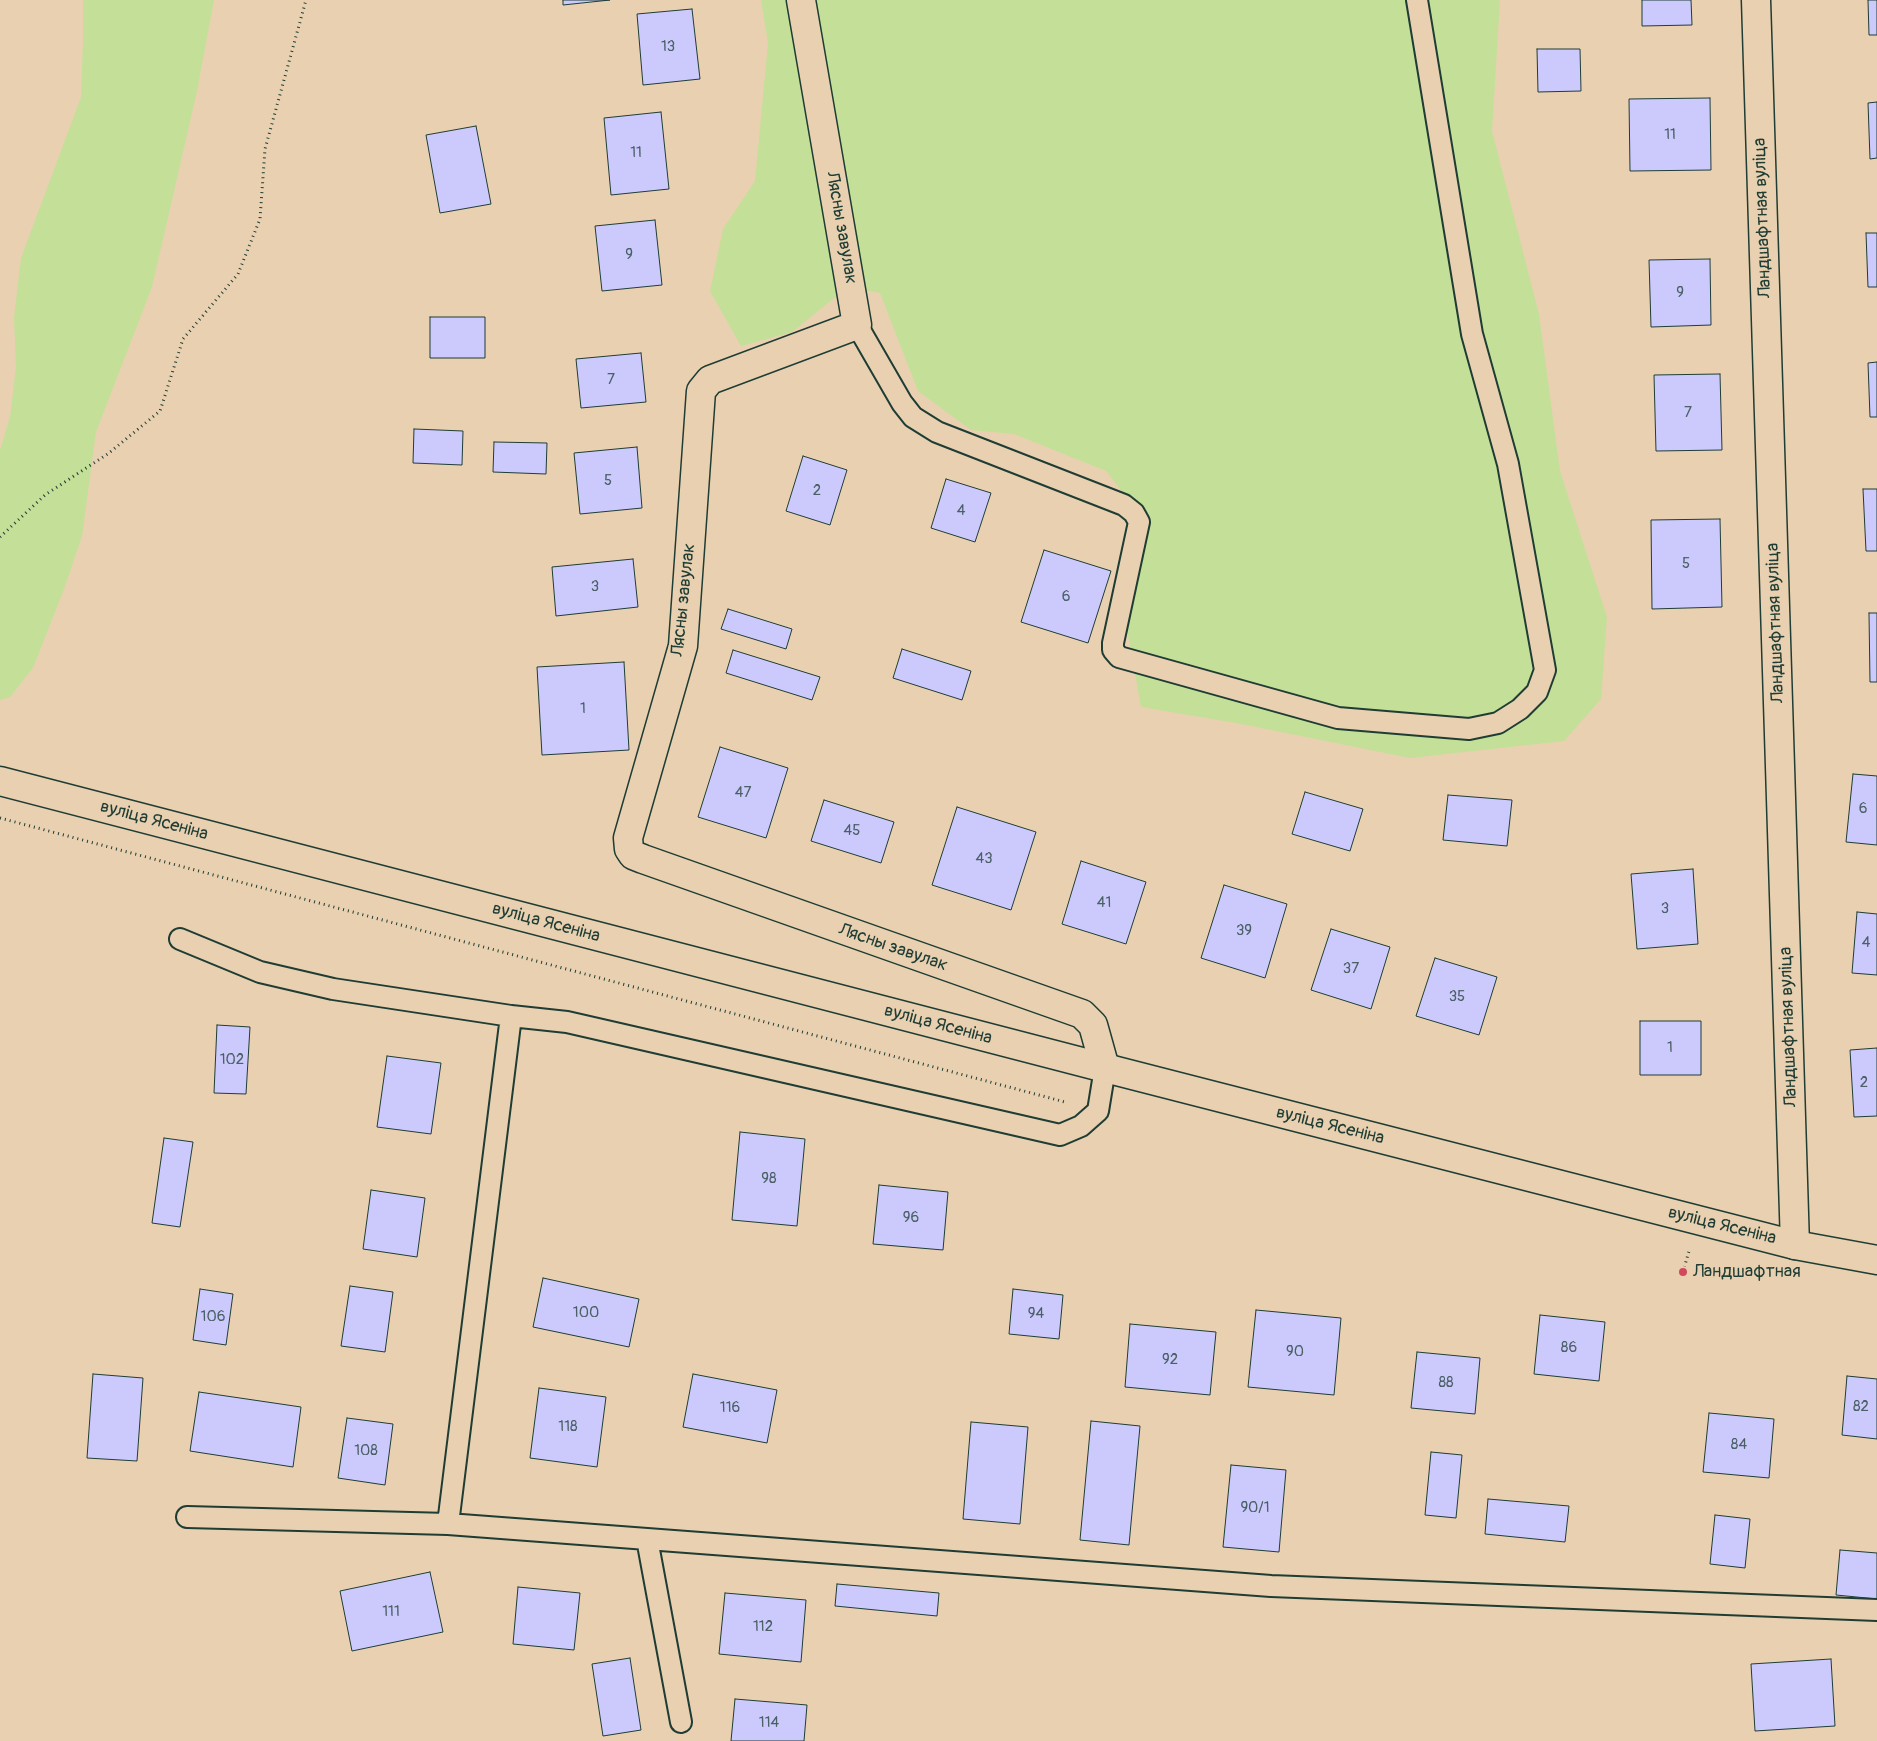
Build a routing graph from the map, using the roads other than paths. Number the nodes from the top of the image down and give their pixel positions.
1 (801, 0) edge
2 (1417, 0) edge
3 (1756, 0) edge
4 (858, 325) junction
5 (0, 781) edge
6 (180, 939) dead end
7 (511, 1016) junction
8 (1105, 1068) junction
9 (1795, 1245) junction
10 (1877, 1260) edge
11 (186, 1517) dead end
12 (448, 1524) junction
13 (647, 1539) junction
14 (1877, 1610) edge
15 (681, 1722) dead end

1 - 4 street, Лясны завулак
2 - 4 lane
3 - 9 street, Ландшафтная вуліца
4 - 8 street, Лясны завулак
5 - 8 street, вуліца Ясеніна
6 - 7 lane
7 - 8 lane
7 - 12 lane
8 - 9 street, вуліца Ясеніна
9 - 10 street, вуліца Ясеніна
11 - 12 lane
12 - 13 lane
13 - 14 lane
13 - 15 lane

